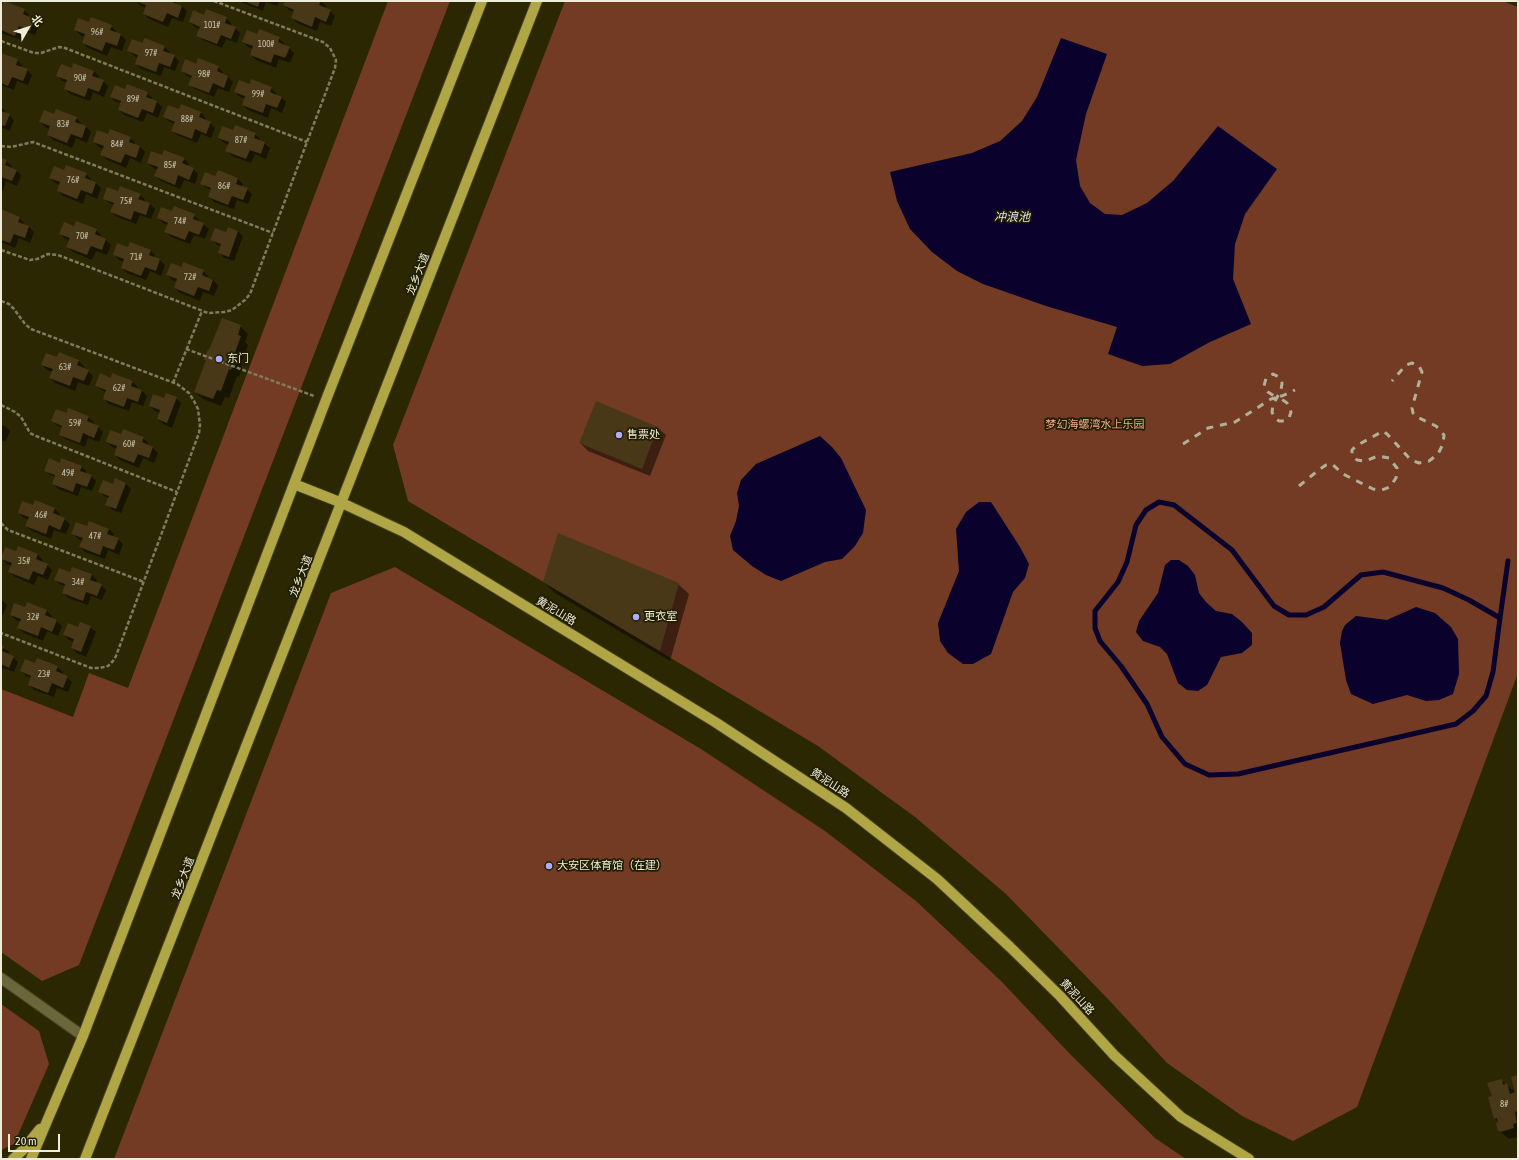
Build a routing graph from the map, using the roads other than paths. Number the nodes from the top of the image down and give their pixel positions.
1 (482, 1) edge
2 (537, 1) edge
3 (294, 484) junction
4 (342, 503) junction
5 (1, 978) edge
6 (83, 1036) junction
7 (48, 1120) junction
8 (13, 1159) edge
9 (31, 1159) edge
10 (85, 1159) edge
11 (1249, 1159) edge

1 - 3 main road
2 - 4 main road, 龙乡大道
3 - 4 main road, 黄泥山路
3 - 6 main road
4 - 10 main road, 龙乡大道
4 - 11 main road, 黄泥山路
5 - 6 street
6 - 7 main road
7 - 8 main road
7 - 9 main road

